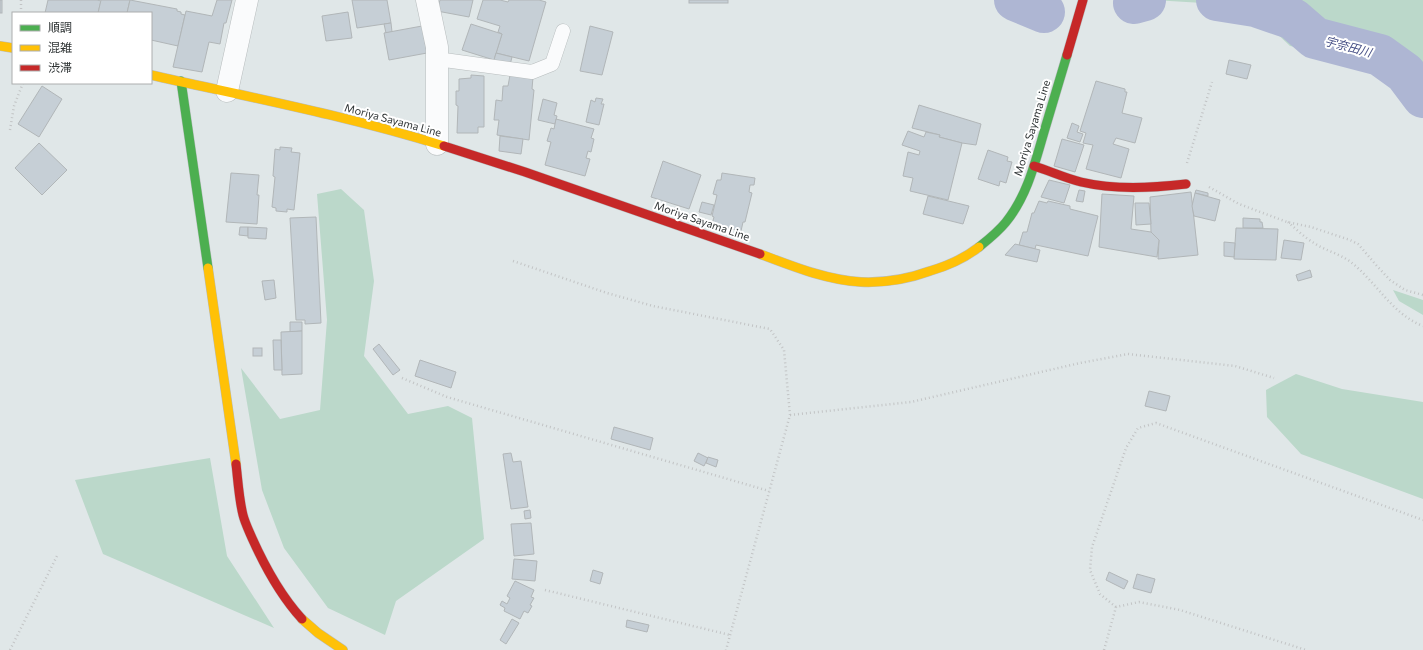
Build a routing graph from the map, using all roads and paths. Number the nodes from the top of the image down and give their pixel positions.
1 (21, 0) edge
2 (248, 0) edge
3 (427, 0) edge
4 (1083, 0) edge
5 (21, 12) edge
6 (563, 31) dead end
7 (0, 46) edge
8 (12, 48) edge
9 (437, 59) junction
10 (152, 75) edge
11 (181, 81) junction
12 (1212, 82) dead end
13 (23, 84) edge
14 (227, 91) junction
15 (10, 130) dead end
16 (437, 144) junction
17 (1034, 166) junction
18 (1186, 184) junction
19 (1287, 222) junction
20 (513, 261) dead end
21 (1423, 295) edge
22 (1423, 326) edge
23 (402, 378) dead end
24 (1274, 378) dead end
25 (790, 415) junction
26 (770, 491) junction
27 (1423, 520) edge
28 (58, 554) dead end
29 (545, 590) dead end
30 (1116, 607) junction
31 (730, 635) junction
32 (10, 650) edge
33 (343, 650) edge
34 (726, 650) edge
35 (1104, 650) edge
36 (1306, 650) edge

1 - 5 path
2 - 14 street
3 - 9 street
4 - 17 main road, Moriya Sayama Line
6 - 9 lane
7 - 8 main road
9 - 16 street
10 - 11 main road, Moriya Sayama Line
11 - 14 main road, Moriya Sayama Line
11 - 33 main road
12 - 18 path
13 - 15 path
14 - 16 main road, Moriya Sayama Line
16 - 17 main road, Moriya Sayama Line
17 - 18 main road
18 - 19 path
19 - 21 path
19 - 22 path
20 - 25 path
23 - 26 path
24 - 25 path
25 - 26 path
26 - 31 path
27 - 30 path
28 - 32 path
29 - 31 path
30 - 35 path
30 - 36 path
31 - 34 path

